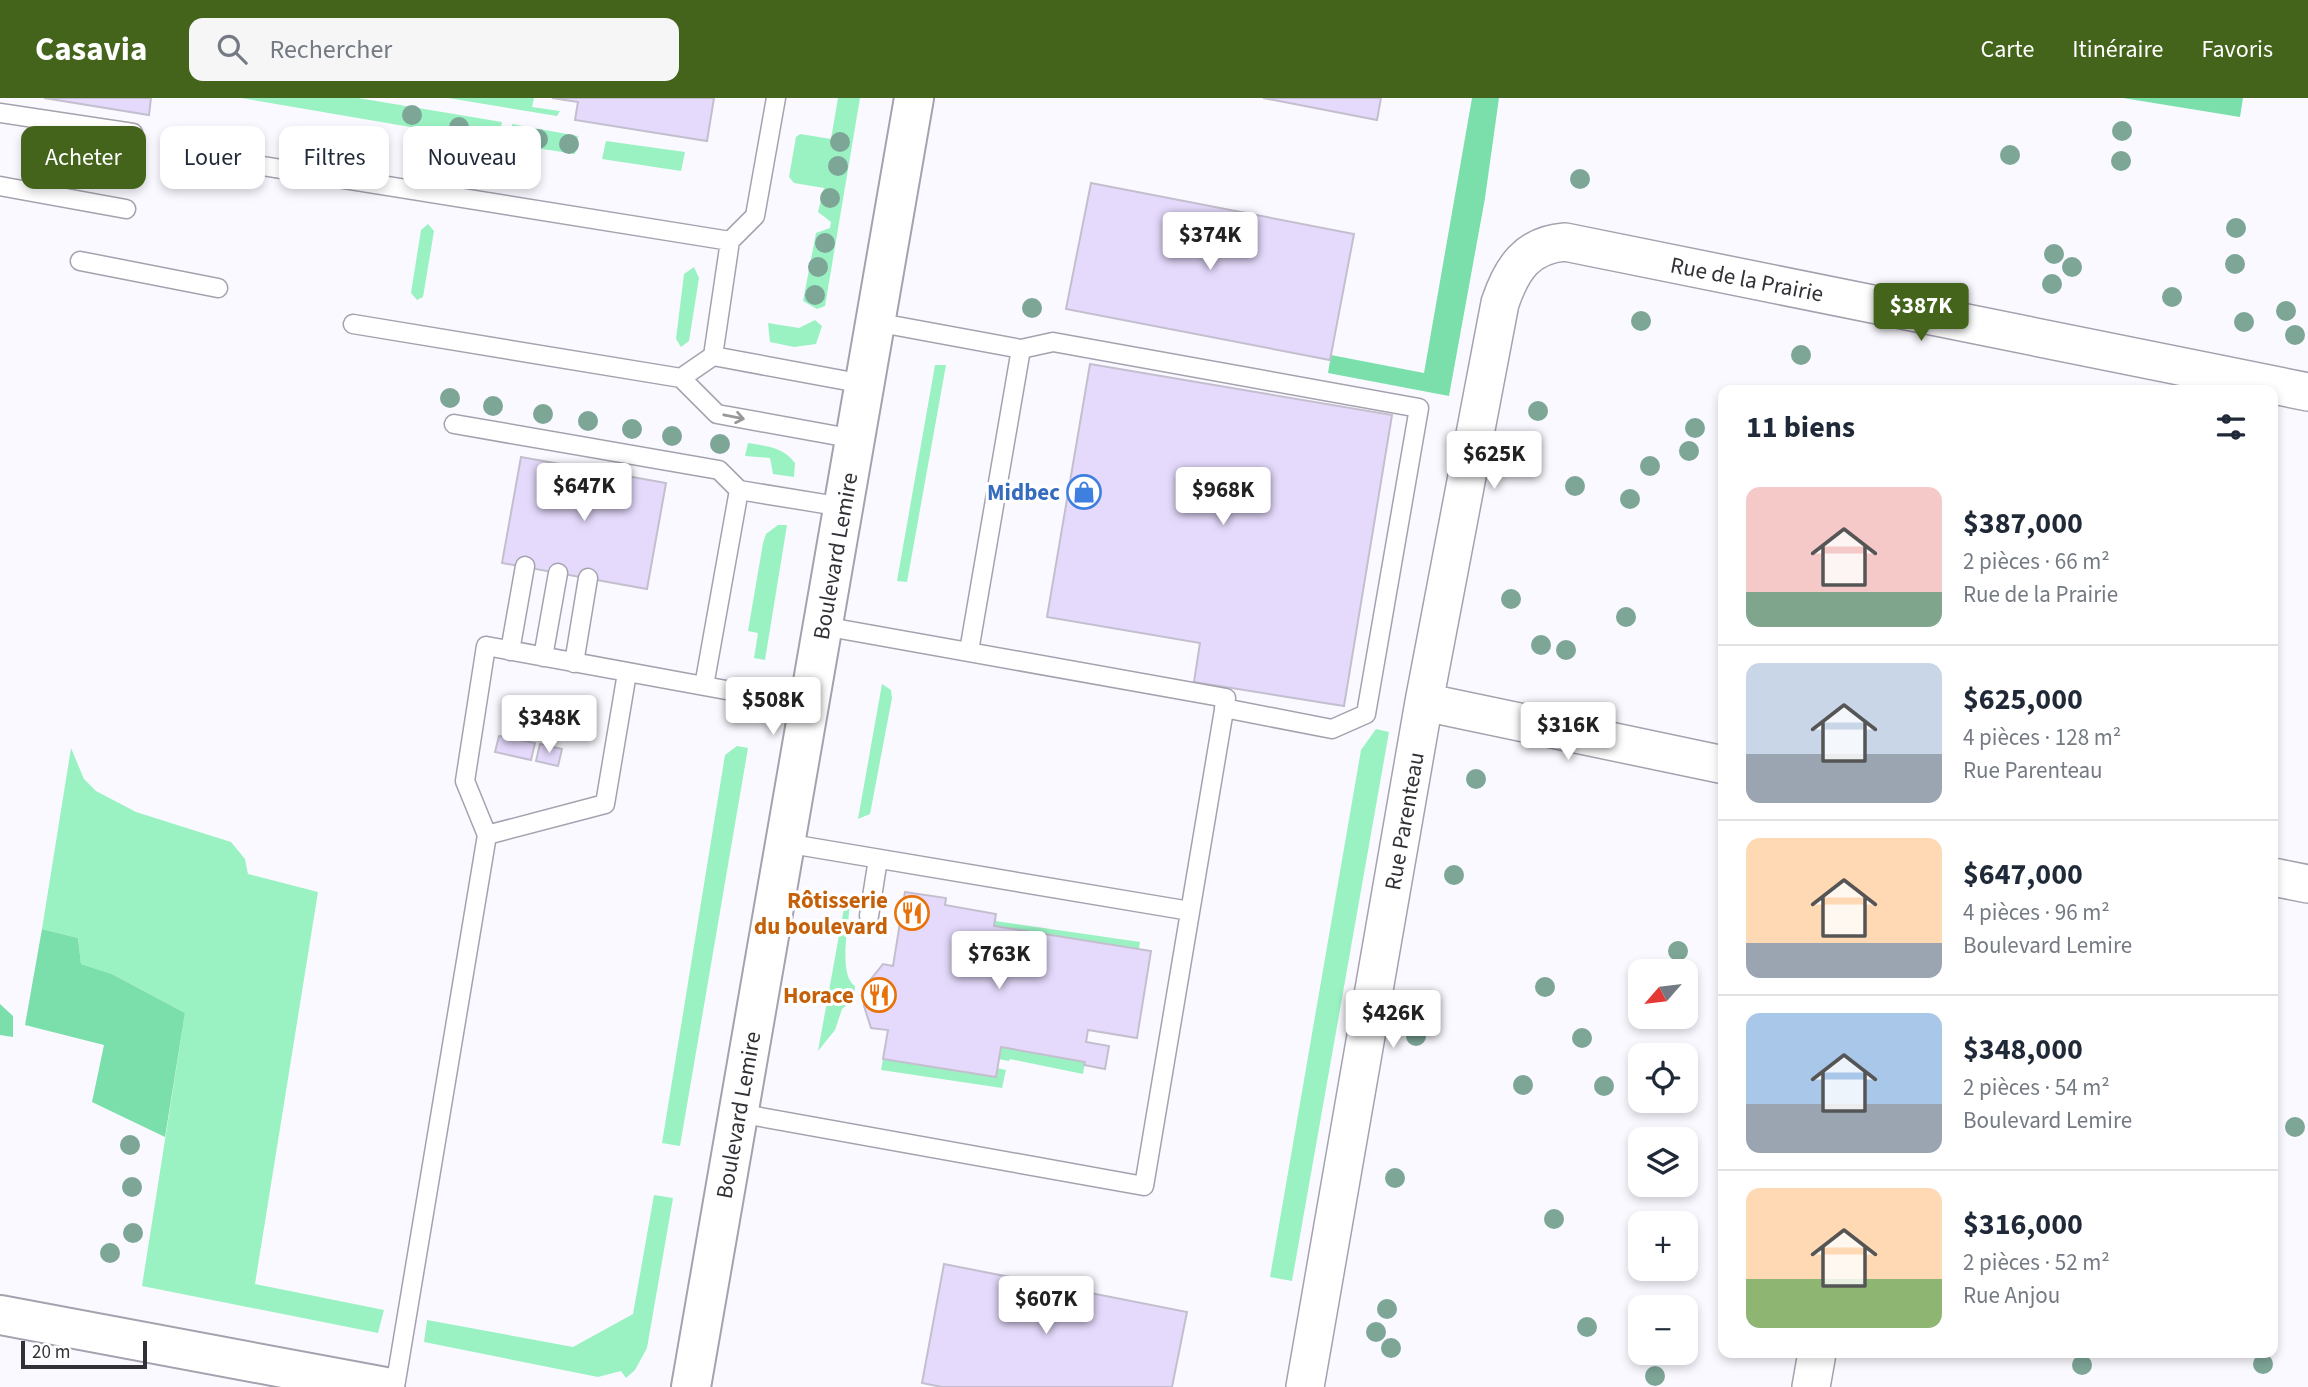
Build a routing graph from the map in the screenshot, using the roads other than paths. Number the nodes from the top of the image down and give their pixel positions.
1 (776, 98) edge
2 (914, 98) edge
3 (0, 113) edge
4 (86, 126) edge
5 (265, 166) edge
6 (0, 186) edge
7 (126, 209) dead end
8 (730, 241) junction
9 (80, 261) dead end
10 (1521, 261) joint
11 (218, 288) dead end
12 (875, 322) junction
13 (353, 324) dead end
14 (1021, 349) junction
15 (713, 356) junction
16 (681, 378) junction
17 (864, 384) junction
18 (2273, 385) edge
19 (2278, 386) edge
20 (2308, 392) edge
21 (454, 424) dead end
22 (855, 439) junction
23 (739, 490) junction
24 (843, 507) junction
25 (525, 566) dead end
26 (558, 573) dead end
27 (588, 578) dead end
28 (823, 626) junction
29 (510, 651) junction
30 (969, 651) junction
31 (543, 657) junction
32 (574, 663) junction
33 (627, 673) junction
34 (704, 687) junction
35 (1424, 702) junction
36 (809, 705) junction
37 (1224, 708) junction
38 (1718, 764) edge
39 (486, 835) junction
40 (785, 843) junction
41 (878, 859) junction
42 (2278, 878) edge
43 (2308, 884) edge
44 (1190, 911) junction
45 (869, 916) dead end
46 (738, 1113) junction
47 (0, 1315) edge
48 (1816, 1358) edge
49 (384, 1387) edge
50 (395, 1387) edge
51 (691, 1387) edge
52 (1305, 1387) edge
53 (1811, 1387) edge

1 - 8 lane
2 - 12 main road, Boulevard Lemire
3 - 4 lane
5 - 8 lane
6 - 7 lane
8 - 15 lane
9 - 11 lane
10 - 18 street, Rue de la Prairie
10 - 35 street, Rue Parenteau
12 - 14 lane
12 - 17 main road, Boulevard Lemire
13 - 16 lane
14 - 30 lane
14 - 37 lane
15 - 16 lane
15 - 17 lane
16 -> 22 lane
17 - 22 main road, Boulevard Lemire
19 - 20 street, Rue de la Prairie
21 - 23 lane
22 - 24 main road, Boulevard Lemire
23 - 24 lane
23 - 34 lane
24 - 28 main road, Boulevard Lemire
25 - 29 lane
26 - 31 lane
27 - 32 lane
28 - 30 lane
28 - 36 main road, Boulevard Lemire
29 - 31 lane
29 - 39 lane
30 - 37 lane
31 - 32 lane
32 - 33 lane
33 - 34 lane
33 - 39 lane
34 - 36 lane
35 - 38 street
35 - 52 street, Rue Parenteau
36 - 40 main road, Boulevard Lemire
37 - 44 lane
39 - 50 lane
40 - 41 lane
40 - 46 main road, Boulevard Lemire
41 - 44 lane
41 - 45 lane
42 - 43 street
44 - 46 lane
46 - 51 main road, Boulevard Lemire
47 - 49 main road
48 - 53 street

